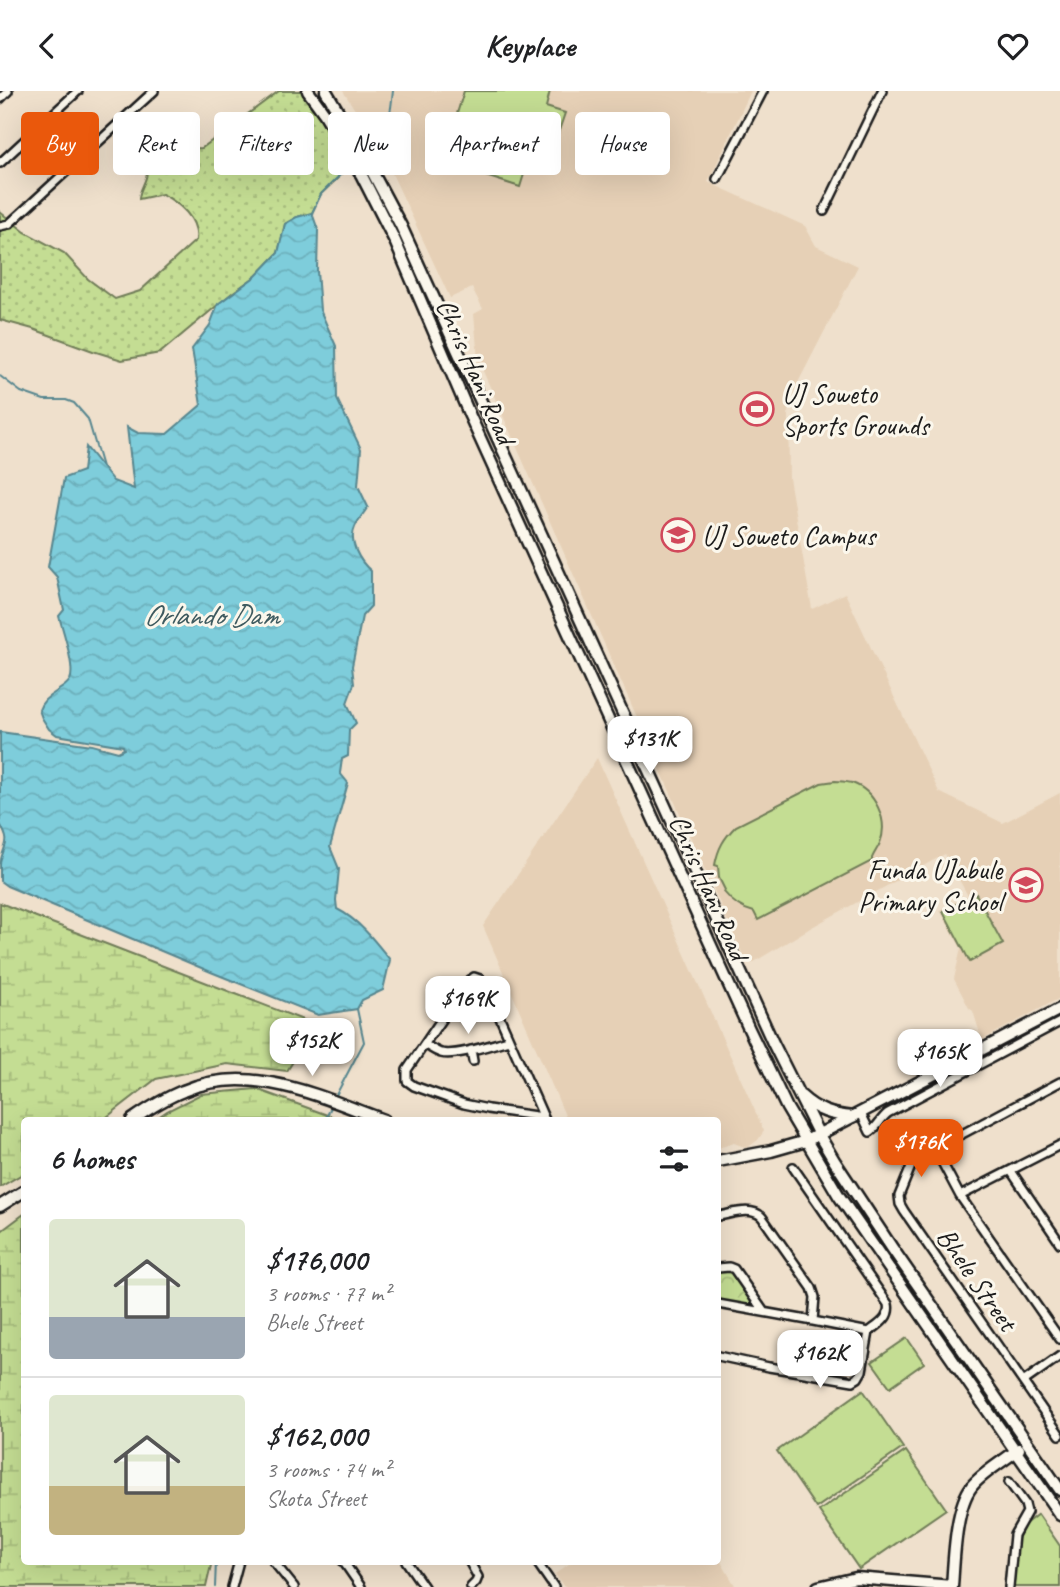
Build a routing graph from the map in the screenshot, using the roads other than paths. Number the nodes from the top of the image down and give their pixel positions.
1 (8, 91) edge
2 (78, 91) edge
3 (154, 91) edge
4 (309, 91) edge
5 (326, 91) edge
6 (763, 91) edge
7 (883, 91) edge
8 (0, 99) edge
9 (0, 163) edge
10 (717, 180) dead end
11 (824, 211) dead end
12 (0, 226) edge
13 (485, 409) junction
14 (470, 417) junction
15 (1060, 1009) edge
16 (1060, 1022) edge
17 (509, 1039) junction
18 (425, 1045) junction
19 (471, 1050) junction
20 (473, 1061) dead end
21 (1060, 1082) edge
22 (796, 1091) junction
23 (857, 1115) junction
24 (356, 1116) edge
25 (137, 1117) edge
26 (533, 1117) edge
27 (543, 1117) edge
28 (818, 1135) junction
29 (806, 1141) junction
30 (1060, 1145) edge
31 (934, 1149) junction
32 (721, 1160) edge
33 (793, 1167) dead end
34 (1011, 1171) junction
35 (21, 1193) edge
36 (960, 1196) junction
37 (0, 1206) edge
38 (721, 1216) edge
39 (1060, 1243) edge
40 (721, 1268) edge
41 (721, 1305) edge
42 (764, 1312) junction
43 (813, 1321) junction
44 (869, 1332) junction
45 (1060, 1339) edge
46 (1060, 1356) edge
47 (721, 1357) edge
48 (1023, 1382) junction
49 (1060, 1435) edge
50 (1027, 1444) junction
51 (1016, 1452) junction
52 (1009, 1482) dead end
53 (1060, 1490) edge
54 (1060, 1515) edge
55 (238, 1565) edge
56 (276, 1565) edge
57 (346, 1565) edge
58 (409, 1565) edge
59 (471, 1565) edge
60 (538, 1565) edge
61 (895, 1584) edge
62 (549, 1586) edge
63 (232, 1587) edge
64 (294, 1587) edge
65 (361, 1587) edge
66 (424, 1587) edge
67 (471, 1587) edge
68 (818, 1587) edge
69 (952, 1587) edge
70 (1009, 1587) edge

1 - 8 street
2 - 9 street
3 - 12 street
4 - 14 main road, Chris Hani Road
5 - 13 main road, Chris Hani Road
6 - 10 street
7 - 11 street
13 - 14 main road
13 - 22 main road, Chris Hani Road
14 - 29 main road, Chris Hani Road
15 - 23 main road
16 - 23 street
17 - 18 street
17 - 19 street
17 - 27 street
18 - 19 street
18 - 26 street
19 - 20 street
21 - 31 street
22 - 23 main road
22 - 28 main road, Chris Hani Road
23 - 28 main road
24 - 25 main road
28 - 29 main road
28 - 50 main road, Chris Hani Road
29 - 32 main road
29 - 51 main road, Chris Hani Road
30 - 34 street
31 - 36 street
31 - 48 street, Bhele Street
33 - 44 street
34 - 36 street
34 - 39 street
35 - 37 main road
36 - 45 street
38 - 43 street
40 - 42 street
41 - 42 street
42 - 43 street
43 - 44 street
44 - 47 street
46 - 48 street
48 - 49 street, Bhele Street
50 - 51 main road
50 - 53 main road, Chris Hani Road
51 - 54 main road, Chris Hani Road
51 - 69 main road
52 - 70 street
55 - 63 street
56 - 64 street
57 - 65 street
58 - 66 street
59 - 67 street
60 - 62 street
61 - 68 main road
61 - 69 main road

